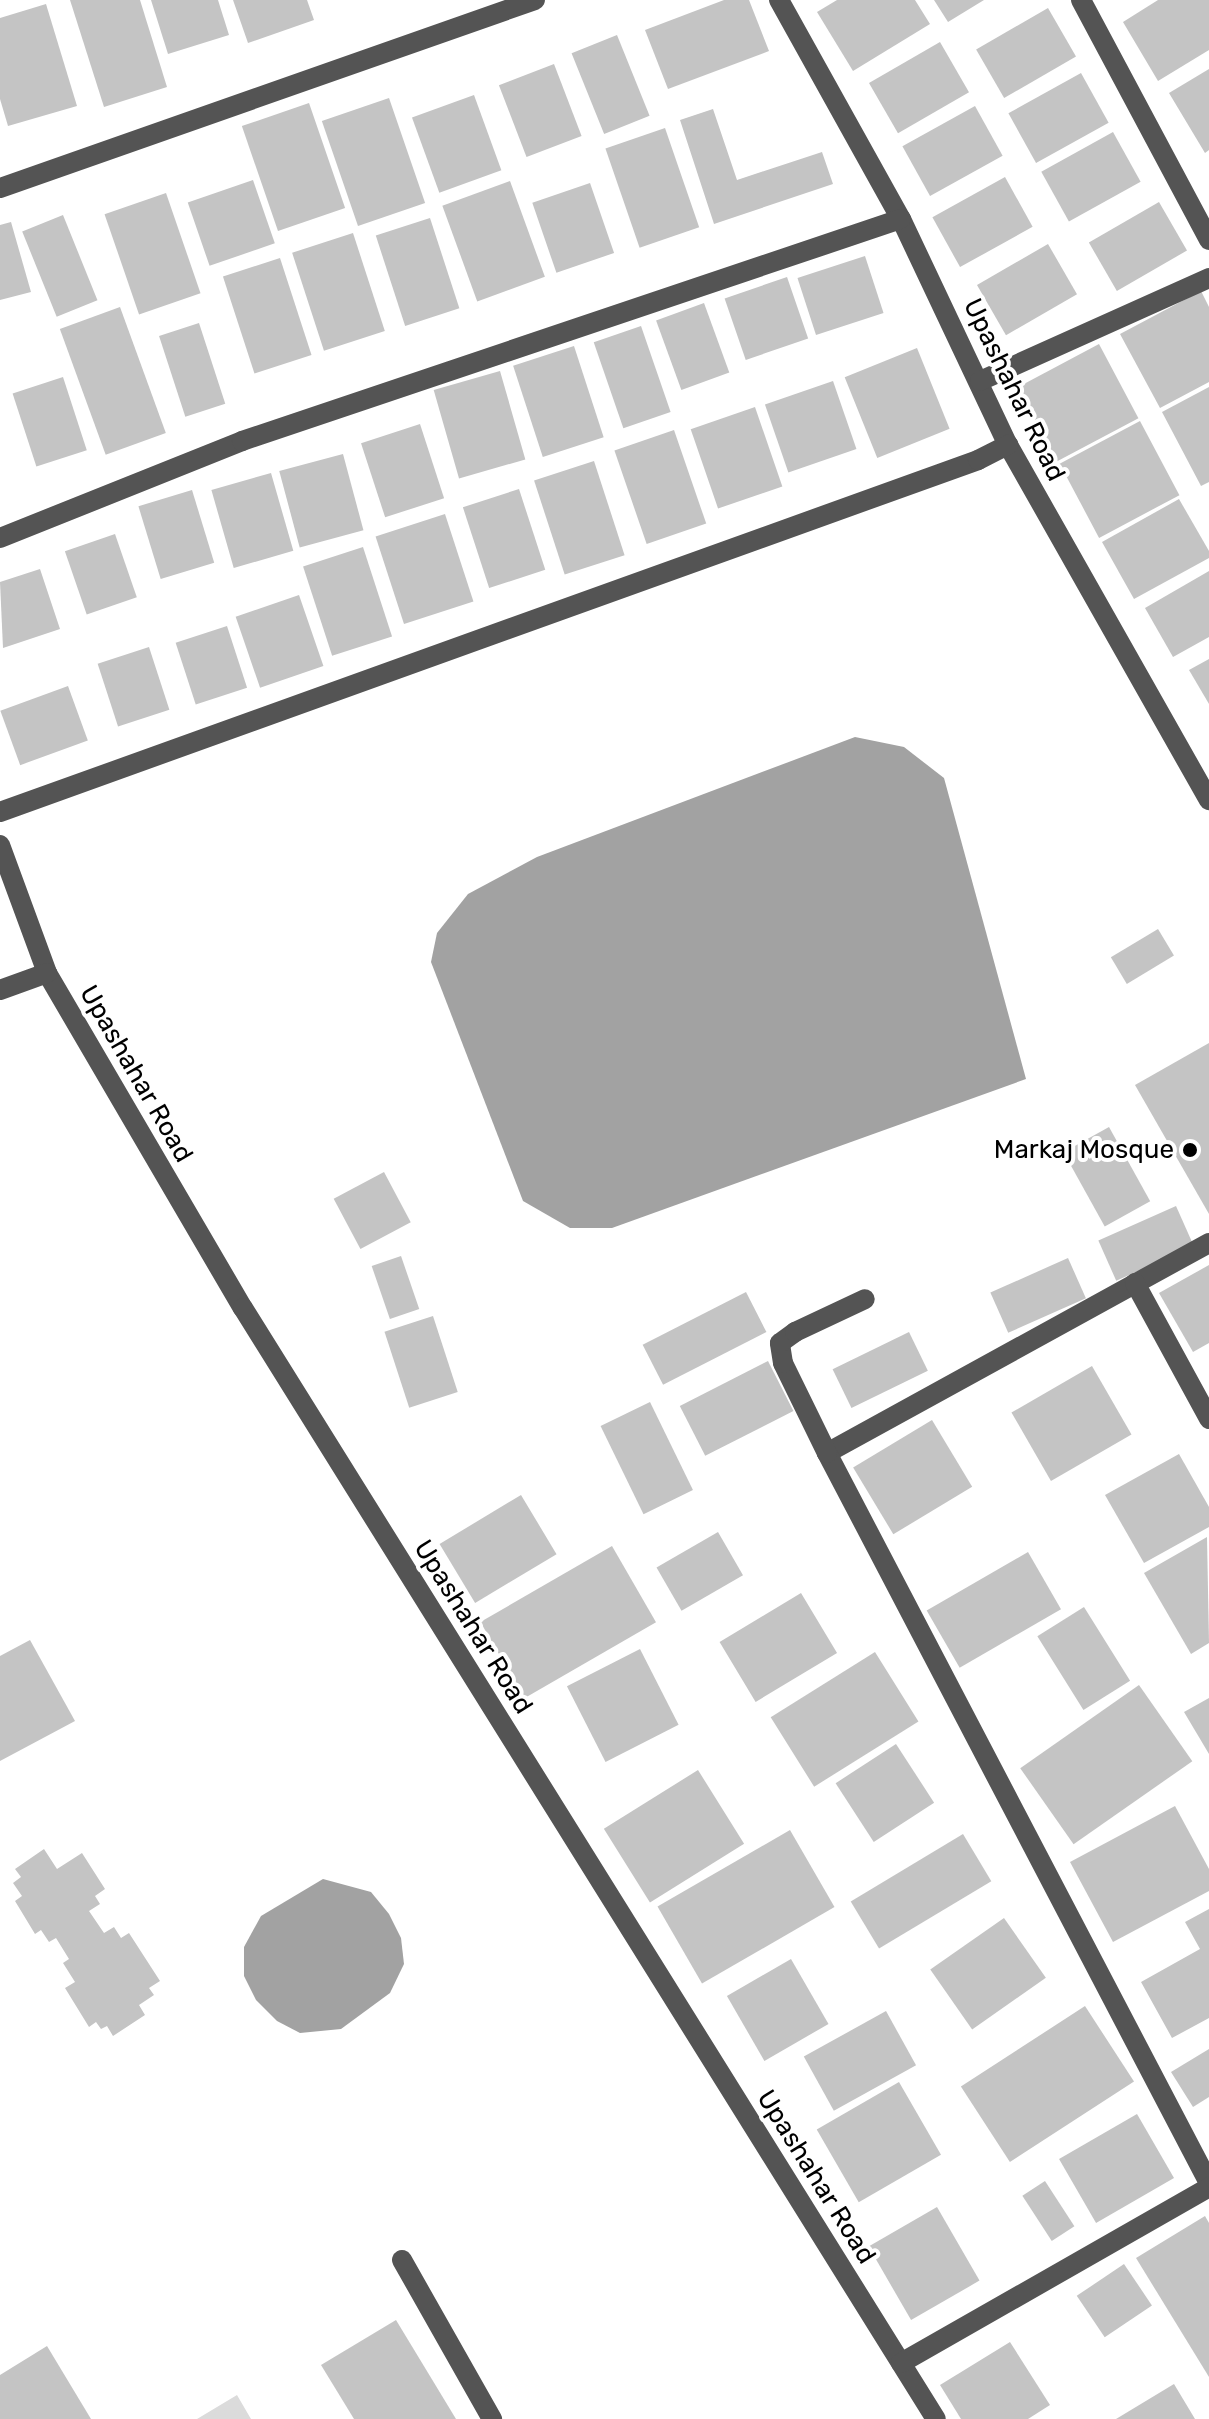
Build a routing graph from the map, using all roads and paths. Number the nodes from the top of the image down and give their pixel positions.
1 (535, 0) edge
2 (779, 0) edge
3 (1081, 0) edge
4 (0, 188) edge
5 (901, 219) junction
6 (1209, 240) edge
7 (1209, 278) edge
8 (980, 381) junction
9 (1008, 445) junction
10 (0, 538) edge
11 (1209, 800) edge
12 (0, 812) edge
13 (0, 845) edge
14 (47, 973) junction
15 (0, 990) edge
16 (1209, 1243) edge
17 (1135, 1283) junction
18 (865, 1299) dead end
19 (1209, 1419) edge
20 (827, 1453) junction
21 (1209, 2185) edge
22 (402, 2260) dead end
23 (901, 2363) junction
24 (492, 2419) edge
25 (936, 2419) edge

1 - 4 street
2 - 5 street, Upashahar Road
3 - 6 street
5 - 8 street, Upashahar Road
5 - 10 street
7 - 8 street
8 - 9 street, Upashahar Road
9 - 11 street, Upashahar Road
9 - 12 street
13 - 14 street, Upashahar Road
14 - 15 street
14 - 23 street, Upashahar Road
16 - 17 street
17 - 19 street
17 - 20 street
18 - 20 street
20 - 21 street
21 - 23 street
22 - 24 street
23 - 25 street, Upashahar Road

